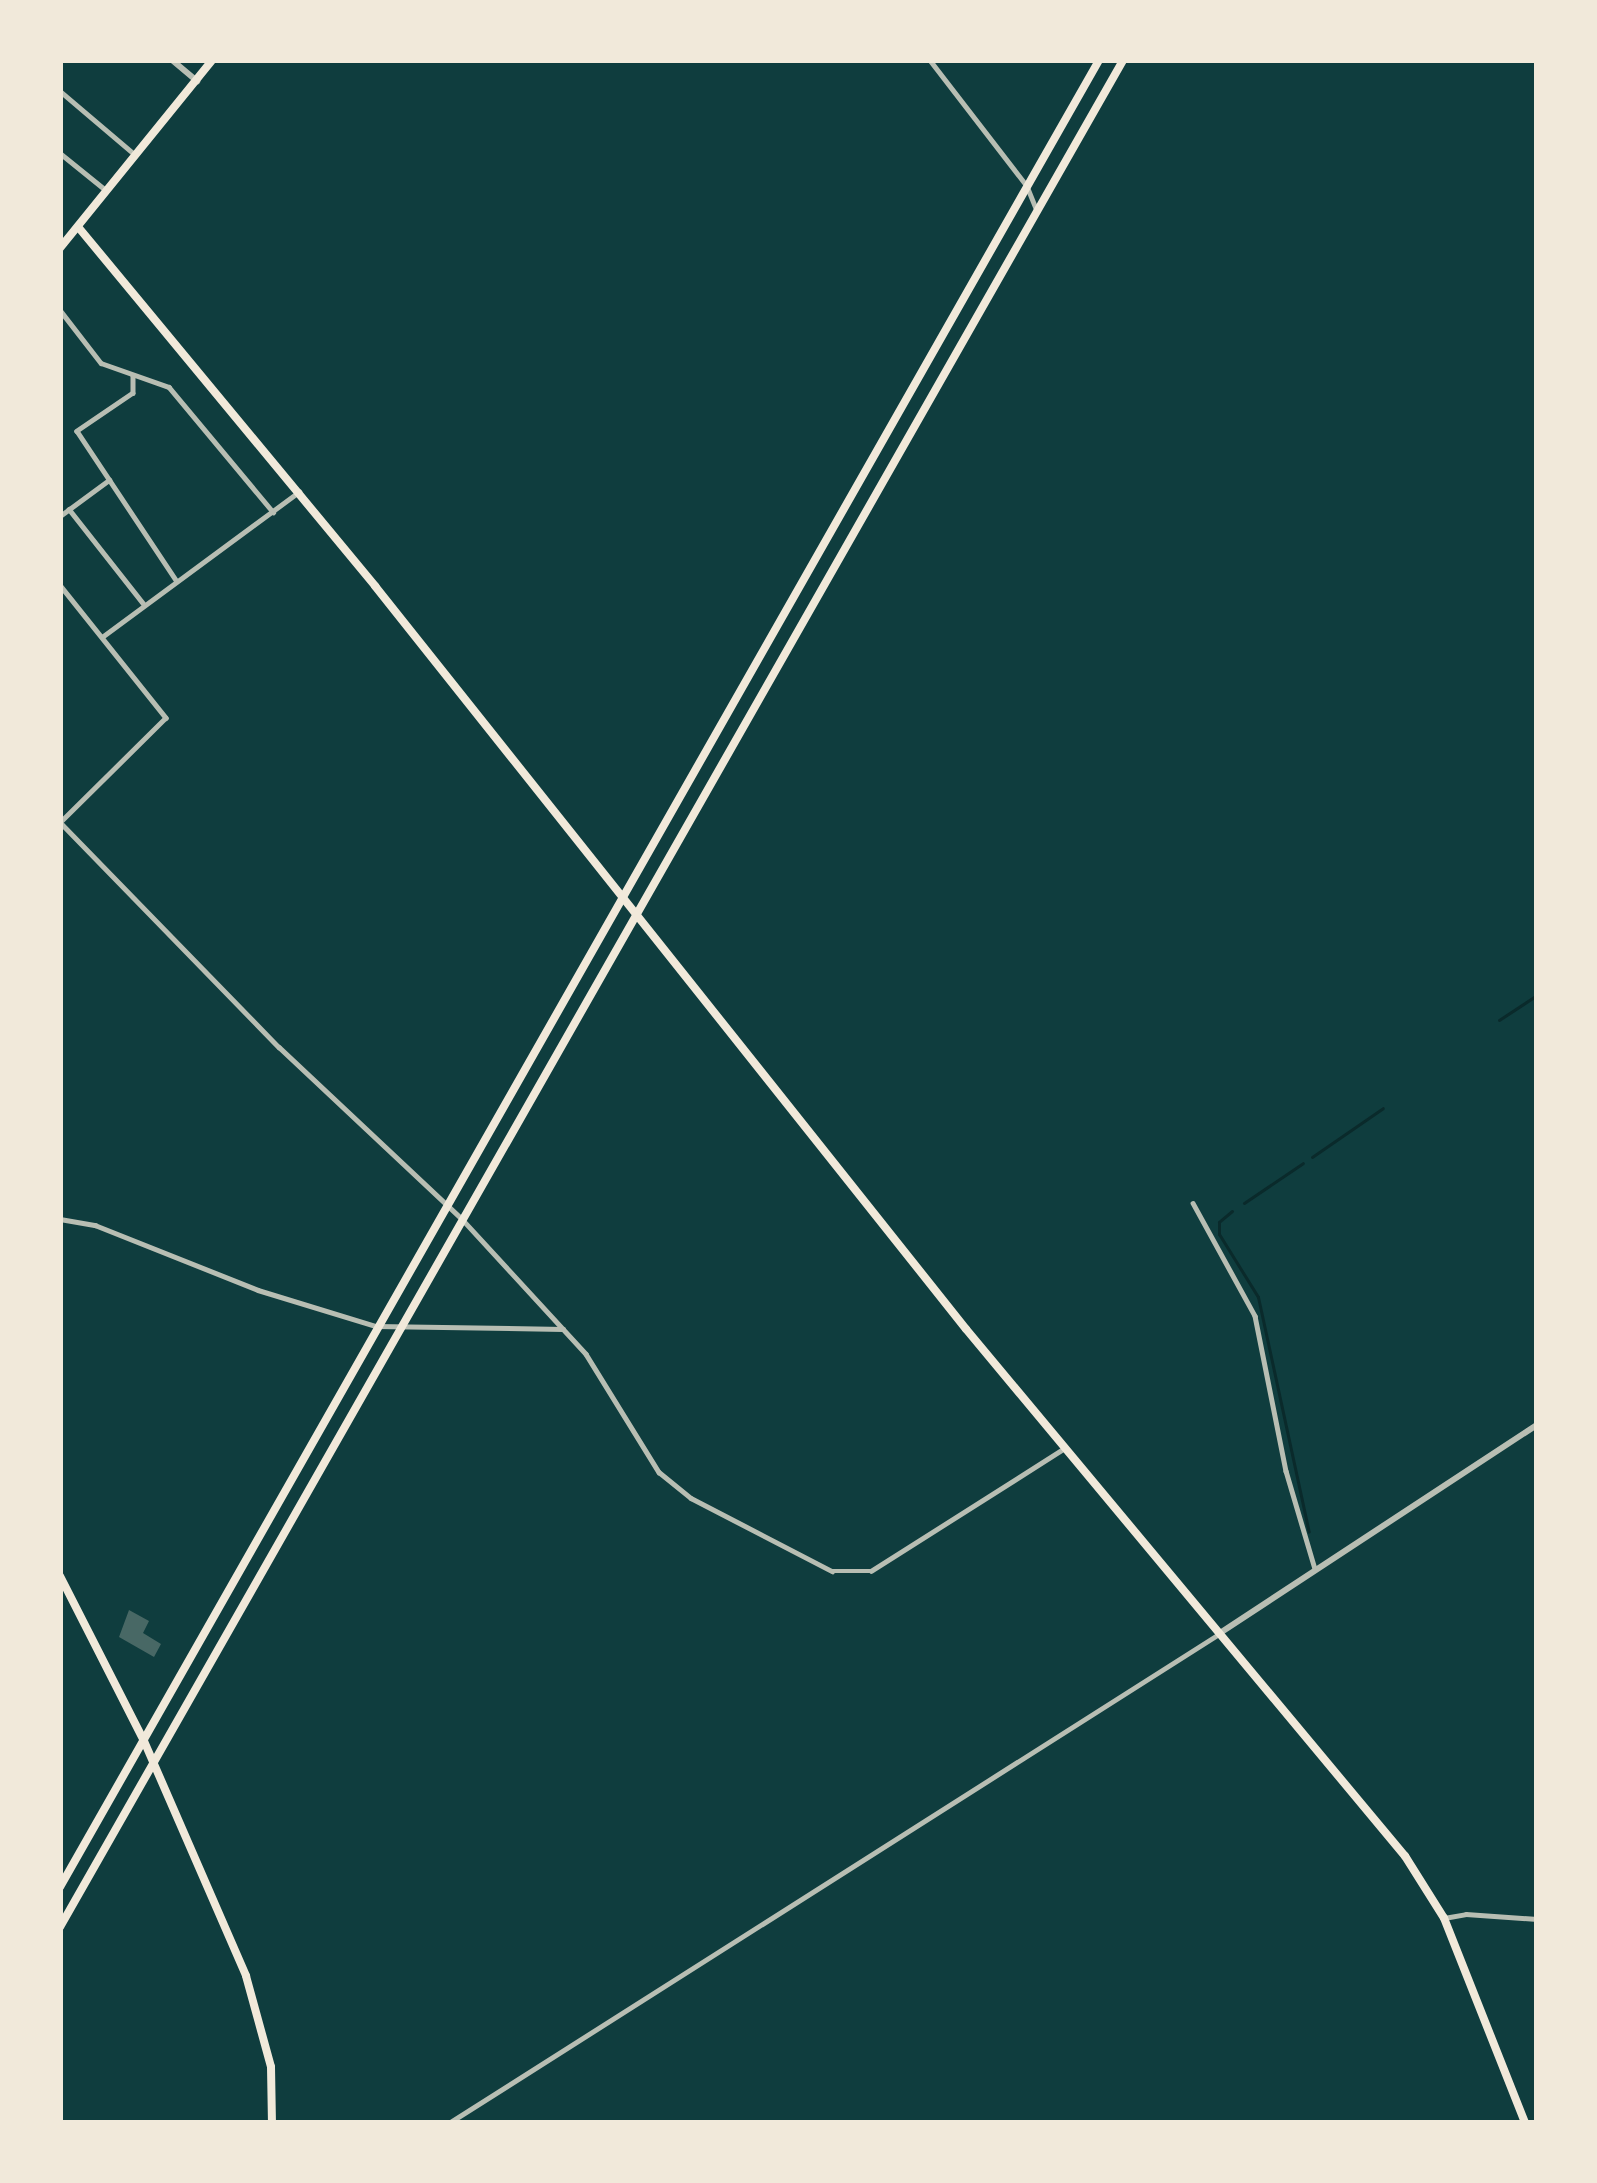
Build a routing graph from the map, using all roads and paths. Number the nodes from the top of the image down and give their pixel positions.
1 (172, 60) edge
2 (212, 60) edge
3 (930, 60) edge
4 (1099, 60) edge
5 (1123, 60) edge
6 (196, 81) junction
7 (60, 91) edge
8 (60, 153) edge
9 (137, 157) junction
10 (1027, 186) junction
11 (109, 192) junction
12 (1037, 212) junction
13 (79, 228) junction
14 (60, 248) edge
15 (60, 310) edge
16 (133, 376) junction
17 (109, 480) junction
18 (299, 492) junction
19 (69, 509) junction
20 (273, 512) junction
21 (60, 516) edge
22 (176, 580) junction
23 (60, 585) edge
24 (143, 603) junction
25 (102, 637) junction
26 (60, 822) edge
27 (622, 899) junction
28 (636, 916) junction
29 (1193, 1203) dead end
30 (447, 1205) junction
31 (60, 1219) edge
32 (462, 1219) junction
33 (376, 1326) junction
34 (398, 1329) junction
35 (563, 1329) junction
36 (1537, 1425) edge
37 (1066, 1448) junction
38 (1315, 1569) junction
39 (60, 1576) edge
40 (1220, 1633) junction
41 (143, 1741) junction
42 (153, 1762) junction
43 (60, 1887) edge
44 (1444, 1918) junction
45 (1537, 1919) edge
46 (60, 1927) edge
47 (272, 2123) edge
48 (449, 2123) edge
49 (1525, 2123) edge

1 - 6 street
2 - 6 main road
3 - 10 street
4 - 10 main road
5 - 12 main road
6 - 9 main road
7 - 9 street
8 - 11 street
9 - 11 main road
10 - 12 street
10 - 27 main road
11 - 13 main road
12 - 28 main road
13 - 14 main road
13 - 18 main road
15 - 16 street
16 - 17 street
16 - 20 street
17 - 19 street
17 - 22 street
18 - 20 street
18 - 27 main road
19 - 21 street
19 - 24 street
20 - 22 street
22 - 24 street
23 - 25 street
24 - 25 street
25 - 26 street
26 - 30 street
27 - 28 main road
27 - 30 main road
28 - 32 main road
28 - 37 main road
29 - 38 street
30 - 32 street
30 - 33 main road
31 - 33 street
32 - 34 main road
32 - 35 street
33 - 34 street
33 - 41 main road
34 - 35 street
34 - 42 main road
35 - 37 street
36 - 38 street
37 - 40 main road
38 - 40 street
39 - 41 main road
40 - 44 main road
40 - 48 street
41 - 42 main road
41 - 43 main road
42 - 46 main road
42 - 47 main road
44 - 45 street
44 - 49 main road

